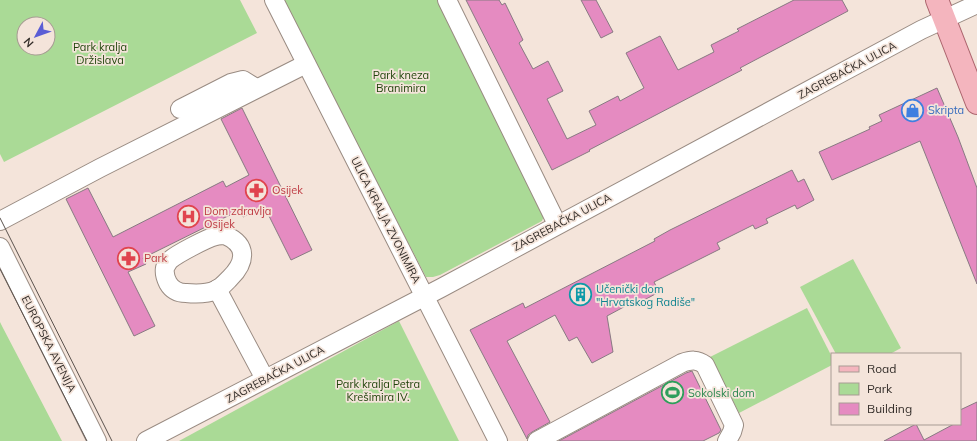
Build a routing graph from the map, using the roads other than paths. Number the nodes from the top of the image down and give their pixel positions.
1 (274, 0) edge
2 (447, 0) edge
3 (977, 4) edge
4 (941, 9) edge
5 (306, 64) junction
6 (256, 88) junction
7 (977, 103) edge
8 (180, 109) dead end
9 (0, 221) edge
10 (558, 224) junction
11 (0, 247) edge
12 (217, 289) dead end
13 (425, 296) junction
14 (264, 379) junction
15 (97, 441) edge
16 (146, 441) edge
17 (498, 441) edge
18 (537, 441) edge
19 (727, 441) edge

1 - 5 street, ULICA KRALJA ZVONIMIRA
2 - 10 street
3 - 4 street, ZAGREBAČKA ULICA
4 - 7 main road
4 - 10 street, ZAGREBAČKA ULICA
5 - 6 street
5 - 13 street, ULICA KRALJA ZVONIMIRA
6 - 8 street
6 - 9 street
10 - 13 street, ZAGREBAČKA ULICA
11 - 15 street, EUROPSKA AVENIJA
12 - 14 street
13 - 14 street, ZAGREBAČKA ULICA
13 - 17 street, ULICA KRALJA ZVONIMIRA
14 - 16 street, ZAGREBAČKA ULICA
18 - 19 street

